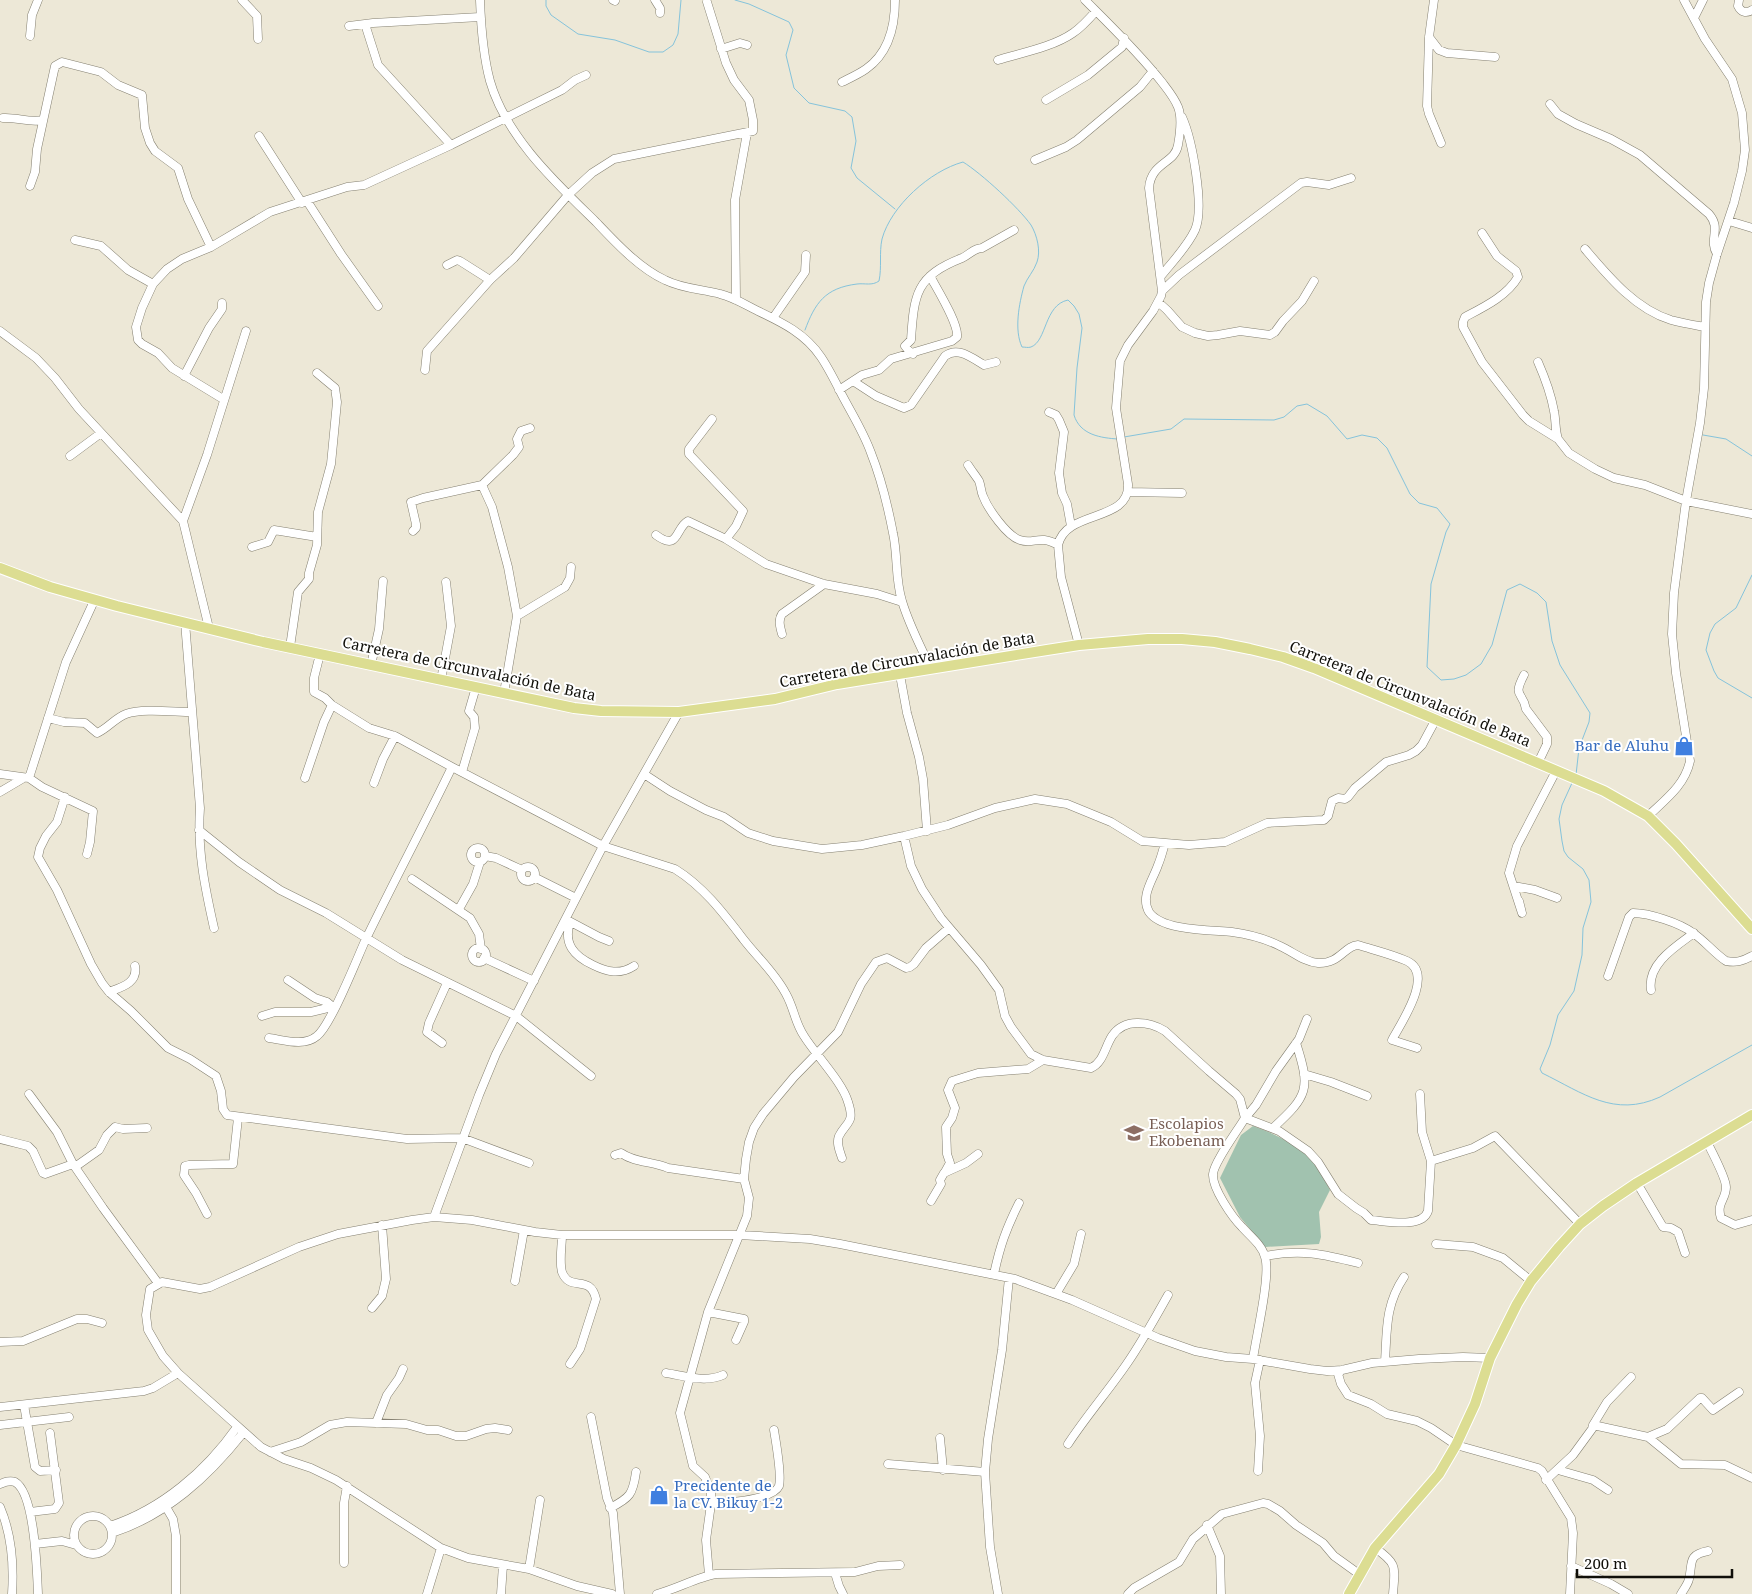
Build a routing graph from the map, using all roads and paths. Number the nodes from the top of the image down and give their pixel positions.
1 (38, 0) edge
2 (242, 0) edge
3 (480, 0) edge
4 (655, 0) edge
5 (895, 0) edge
6 (1085, 0) edge
7 (1434, 0) edge
8 (1684, 0) edge
9 (1703, 0) edge
10 (1738, 0) edge
11 (708, 2) dead end
12 (1752, 10) edge
13 (1096, 11) junction
14 (660, 13) dead end
15 (480, 17) junction
16 (1694, 18) junction
17 (365, 24) junction
18 (349, 26) dead end
19 (30, 36) dead end
20 (1429, 37) junction
21 (1124, 38) junction
22 (258, 39) dead end
23 (748, 45) dead end
24 (721, 50) junction
25 (1495, 57) dead end
26 (998, 60) dead end
27 (1153, 71) junction
28 (586, 75) dead end
29 (842, 82) dead end
30 (1046, 100) dead end
31 (1550, 104) dead end
32 (1180, 113) junction
33 (3, 118) dead end
34 (506, 118) junction
35 (43, 120) junction
36 (747, 133) junction
37 (259, 136) dead end
38 (1441, 143) dead end
39 (450, 145) junction
40 (1749, 150) edge
41 (1035, 160) dead end
42 (1351, 178) dead end
43 (30, 186) dead end
44 (568, 195) junction
45 (305, 202) junction
46 (1729, 221) junction
47 (1752, 228) edge
48 (1014, 230) dead end
49 (1482, 233) dead end
50 (74, 240) dead end
51 (211, 246) junction
52 (1585, 249) dead end
53 (1717, 254) junction
54 (806, 255) dead end
55 (447, 265) dead end
56 (930, 276) junction
57 (1161, 276) junction
58 (490, 280) junction
59 (1314, 281) dead end
60 (153, 284) junction
61 (1162, 291) junction
62 (736, 300) junction
63 (1158, 302) junction
64 (222, 303) dead end
65 (378, 306) dead end
66 (773, 318) junction
67 (1705, 327) junction
68 (0, 331) edge
69 (246, 331) dead end
70 (913, 354) junction
71 (996, 362) dead end
72 (1538, 362) dead end
73 (425, 370) dead end
74 (317, 373) dead end
75 (184, 376) junction
76 (853, 380) junction
77 (839, 390) junction
78 (223, 400) junction
79 (1049, 412) dead end
80 (712, 419) dead end
81 (530, 428) dead end
82 (101, 433) junction
83 (1558, 439) junction
84 (70, 456) dead end
85 (968, 465) dead end
86 (482, 485) junction
87 (1128, 492) junction
88 (1182, 493) dead end
89 (1686, 501) junction
90 (1752, 514) edge
91 (183, 521) junction
92 (1071, 526) junction
93 (414, 531) dead end
94 (656, 535) dead end
95 (317, 537) junction
96 (726, 539) junction
97 (1058, 545) junction
98 (252, 546) dead end
99 (571, 567) dead end
100 (0, 568) edge
101 (383, 581) dead end
102 (446, 582) dead end
103 (824, 584) junction
104 (94, 601) junction
105 (902, 602) junction
106 (517, 616) junction
107 (185, 622) junction
108 (209, 628) junction
109 (782, 634) dead end
110 (1079, 645) junction
111 (290, 648) junction
112 (320, 654) junction
113 (371, 665) junction
114 (931, 669) junction
115 (900, 675) junction
116 (1524, 675) dead end
117 (441, 680) junction
118 (476, 687) junction
119 (504, 693) junction
120 (332, 705) junction
121 (192, 712) junction
122 (679, 712) junction
123 (48, 718) junction
124 (1436, 719) junction
125 (396, 736) junction
126 (1538, 763) junction
127 (452, 768) junction
128 (1556, 770) junction
129 (462, 772) junction
130 (0, 774) edge
131 (644, 774) junction
132 (27, 778) junction
133 (305, 778) dead end
134 (374, 783) dead end
135 (0, 792) edge
136 (65, 798) junction
137 (1648, 816) junction
138 (199, 830) junction
139 (927, 831) junction
140 (904, 836) junction
141 (1165, 843) junction
142 (603, 846) junction
143 (87, 854) dead end
144 (412, 879) dead end
145 (1514, 886) junction
146 (576, 898) junction
147 (1557, 898) dead end
148 (1518, 901) dead end
149 (459, 909) junction
150 (568, 920) junction
151 (214, 928) dead end
152 (949, 928) junction
153 (1752, 929) edge
154 (1694, 933) junction
155 (366, 939) junction
156 (609, 941) dead end
157 (1752, 956) edge
158 (135, 966) dead end
159 (634, 966) dead end
160 (1608, 976) dead end
161 (288, 980) dead end
162 (534, 981) junction
163 (447, 983) junction
164 (1651, 990) dead end
165 (109, 992) junction
166 (334, 1007) junction
167 (262, 1016) dead end
168 (516, 1016) junction
169 (1307, 1020) dead end
170 (269, 1038) dead end
171 (442, 1043) dead end
172 (1296, 1043) junction
173 (1417, 1048) dead end
174 (817, 1055) junction
175 (1042, 1060) junction
176 (1304, 1074) junction
177 (591, 1076) dead end
178 (29, 1094) dead end
179 (1420, 1094) dead end
180 (1368, 1096) dead end
181 (1752, 1115) edge
182 (238, 1118) junction
183 (1245, 1118) junction
184 (147, 1128) dead end
185 (1273, 1128) junction
186 (462, 1138) junction
187 (0, 1139) edge
188 (1708, 1142) junction
189 (978, 1154) dead end
190 (615, 1155) dead end
191 (842, 1158) dead end
192 (1431, 1161) junction
193 (529, 1163) dead end
194 (74, 1165) junction
195 (945, 1172) junction
196 (744, 1178) junction
197 (1637, 1183) junction
198 (931, 1201) dead end
199 (1019, 1203) dead end
200 (207, 1214) dead end
201 (434, 1217) junction
202 (1752, 1220) edge
203 (1580, 1224) junction
204 (382, 1225) junction
205 (524, 1230) junction
206 (1081, 1234) dead end
207 (740, 1235) junction
208 (562, 1236) junction
209 (1436, 1244) dead end
210 (1685, 1253) dead end
211 (1265, 1256) junction
212 (1358, 1263) dead end
213 (994, 1274) junction
214 (1404, 1277) dead end
215 (1009, 1278) junction
216 (515, 1281) dead end
217 (1531, 1281) junction
218 (158, 1283) junction
219 (1056, 1294) junction
220 (1168, 1295) dead end
221 (372, 1308) dead end
222 (708, 1312) junction
223 (102, 1323) dead end
224 (1147, 1334) junction
225 (736, 1340) dead end
226 (0, 1342) edge
227 (1490, 1358) junction
228 (1257, 1360) junction
229 (1385, 1362) junction
230 (570, 1364) dead end
231 (404, 1368) dead end
232 (1342, 1370) junction
233 (178, 1373) junction
234 (666, 1373) dead end
235 (723, 1375) dead end
236 (1631, 1376) dead end
237 (689, 1377) junction
238 (1739, 1392) dead end
239 (24, 1405) junction
240 (0, 1407) edge
241 (69, 1417) dead end
242 (591, 1417) dead end
243 (27, 1422) junction
244 (376, 1422) junction
245 (1593, 1424) junction
246 (0, 1425) edge
247 (240, 1430) junction
248 (508, 1430) dead end
249 (774, 1430) dead end
250 (50, 1433) dead end
251 (1648, 1437) junction
252 (940, 1438) dead end
253 (1068, 1444) dead end
254 (1456, 1445) junction
255 (270, 1452) junction
256 (888, 1464) dead end
257 (56, 1470) junction
258 (942, 1470) junction
259 (1558, 1470) junction
260 (1258, 1471) dead end
261 (636, 1472) dead end
262 (985, 1472) junction
263 (1752, 1478) edge
264 (1546, 1480) junction
265 (0, 1484) edge
266 (346, 1486) junction
267 (1608, 1490) dead end
268 (540, 1500) dead end
269 (711, 1504) junction
270 (0, 1507) edge
271 (166, 1507) junction
272 (610, 1508) junction
273 (30, 1512) junction
274 (1207, 1525) junction
275 (111, 1529) junction
276 (73, 1534) junction
277 (62, 1541) junction
278 (35, 1544) junction
279 (76, 1545) junction
280 (441, 1548) junction
281 (1375, 1548) junction
282 (1708, 1551) dead end
283 (344, 1563) dead end
284 (503, 1565) junction
285 (900, 1565) dead end
286 (1571, 1566) junction
287 (529, 1569) junction
288 (835, 1573) junction
289 (1359, 1574) junction
290 (709, 1575) junction
291 (12, 1594) edge
292 (38, 1594) edge
293 (176, 1594) edge
294 (427, 1594) edge
295 (501, 1594) edge
296 (612, 1594) edge
297 (620, 1594) edge
298 (657, 1594) edge
299 (843, 1594) edge
300 (998, 1594) edge
301 (1128, 1594) edge
302 (1221, 1594) edge
303 (1349, 1594) edge
304 (1393, 1594) edge
305 (1570, 1594) edge
306 (1628, 1594) edge
307 (1681, 1594) edge

1 - 19 street
2 - 22 street
3 - 15 street
4 - 14 street
5 - 29 street
6 - 13 street
7 - 20 street
8 - 16 street
9 - 16 street
10 - 12 street
11 - 24 street
13 - 21 street
13 - 26 street
15 - 17 street
15 - 34 street
16 - 40 street
17 - 18 street
17 - 39 street
20 - 25 street
20 - 38 street
21 - 27 street
21 - 30 street
23 - 24 street
24 - 36 street
27 - 32 street
27 - 41 street
28 - 34 street
31 - 53 street
32 - 57 street
32 - 57 street
33 - 35 street
34 - 39 street
34 - 44 street
35 - 43 street
35 - 51 street
36 - 44 street
36 - 62 street
37 - 45 street
39 - 45 street
40 - 46 street
42 - 61 street
44 - 58 street
44 - 62 street
45 - 51 street
45 - 65 street
46 - 47 street
46 - 53 street
48 - 56 street
49 - 83 street
50 - 60 street
51 - 60 street
52 - 67 street
53 - 67 street
54 - 66 street
55 - 58 street
56 - 70 street
56 - 70 street
57 - 61 street
58 - 73 street
59 - 63 street
60 - 75 street
61 - 63 street
62 - 66 street
63 - 87 street
64 - 75 street
66 - 77 street
67 - 89 street
68 - 82 street
69 - 78 street
70 - 76 street
71 - 76 street
72 - 83 street
74 - 95 street
75 - 78 street
76 - 77 street
77 - 105 street
78 - 91 street
79 - 92 street
80 - 96 street
81 - 86 street
82 - 84 street
82 - 91 street
83 - 89 street
85 - 97 street
86 - 93 street
86 - 106 street
87 - 88 street
87 - 92 street
89 - 90 street
89 - 137 street
91 - 108 street
92 - 97 street
94 - 96 street
95 - 98 street
95 - 111 street
96 - 103 street
97 - 110 street
99 - 106 street
100 - 104 main road, Carretera de Circunvalación de Bata
101 - 113 street
102 - 117 street
103 - 105 street
103 - 109 street
104 - 107 main road, Carretera de Circunvalación de Bata
104 - 123 street
105 - 114 street
106 - 119 street
107 - 108 main road, Carretera de Circunvalación de Bata
107 - 121 street
108 - 111 main road, Carretera de Circunvalación de Bata
110 - 114 main road, Carretera de Circunvalación de Bata
110 - 124 main road, Carretera de Circunvalación de Bata
111 - 112 main road, Carretera de Circunvalación de Bata
112 - 113 main road, Carretera de Circunvalación de Bata
112 - 120 street
113 - 117 main road, Carretera de Circunvalación de Bata
114 - 115 main road, Carretera de Circunvalación de Bata
115 - 122 main road, Carretera de Circunvalación de Bata
115 - 139 street
116 - 126 street
117 - 118 main road, Carretera de Circunvalación de Bata
118 - 119 main road, Carretera de Circunvalación de Bata
118 - 129 street
119 - 122 main road, Carretera de Circunvalación de Bata
120 - 125 street
120 - 133 street
121 - 123 street
121 - 138 street
122 - 131 street
123 - 132 street
124 - 126 main road, Carretera de Circunvalación de Bata
124 - 141 street
125 - 127 street
125 - 134 street
126 - 128 main road, Carretera de Circunvalación de Bata
127 - 129 street
127 - 155 street
128 - 137 main road, Carretera de Circunvalación de Bata
128 - 145 street
129 - 142 street
130 - 132 street
131 - 140 street
131 - 142 street
132 - 135 street
132 - 136 street
136 - 143 street
136 - 165 street
137 - 153 main road, Carretera de Circunvalación de Bata
138 - 151 street
138 - 155 street
139 - 140 street
139 - 141 street
140 - 152 street
141 - 173 street
142 - 146 street
142 - 174 street
144 - 149 street
145 - 147 street
145 - 148 street
146 - 149 street
146 - 150 street
149 - 162 street
150 - 156 street
150 - 159 street
150 - 162 street
152 - 174 street
152 - 175 street
154 - 157 street
154 - 160 street
154 - 164 street
155 - 163 street
155 - 166 street
158 - 165 street
161 - 166 street
162 - 168 street
163 - 168 street
163 - 171 street
165 - 182 street
166 - 167 street
166 - 170 street
168 - 177 street
168 - 186 street
169 - 172 street
172 - 176 street
172 - 183 street
174 - 191 street
174 - 196 street
175 - 183 street
175 - 195 street
176 - 180 street
176 - 185 street
178 - 194 street
179 - 192 street
181 - 188 main road
182 - 186 street
182 - 200 street
183 - 185 street
183 - 211 street
184 - 194 street
185 - 192 street
186 - 193 street
186 - 201 street
187 - 194 street
188 - 197 main road
188 - 202 street
189 - 195 street
190 - 196 street
192 - 203 street
194 - 218 street
195 - 198 street
196 - 207 street
197 - 203 main road
197 - 210 street
199 - 213 street
201 - 204 street
201 - 205 street
203 - 217 main road
204 - 218 street
204 - 221 street
205 - 208 street
205 - 216 street
206 - 219 street
207 - 208 street
207 - 213 street
207 - 222 street
208 - 230 street
209 - 217 street
211 - 212 street
211 - 228 street
213 - 215 street
214 - 229 street
215 - 219 street
215 - 262 street
217 - 227 main road
218 - 233 street
219 - 224 street
220 - 224 street
222 - 225 street
222 - 237 street
223 - 226 street
224 - 228 street
224 - 253 street
227 - 229 street
227 - 254 main road
228 - 232 street
228 - 260 street
229 - 232 street
231 - 244 street
232 - 254 street
233 - 239 street
233 - 247 street
234 - 237 street
235 - 237 street
236 - 245 street
237 - 269 street
238 - 251 street
239 - 240 street
239 - 243 street
241 - 243 street
242 - 272 street
243 - 246 street
243 - 257 street
244 - 248 street
244 - 255 street
245 - 251 street
245 - 259 street
247 - 255 street
247 - 271 street
247 - 275 street
249 - 269 street
250 - 257 street
251 - 263 street
252 - 258 street
254 - 264 street
254 - 281 main road
255 - 266 street
256 - 258 street
257 - 273 street
258 - 262 street
259 - 264 street
259 - 267 street
261 - 272 street
262 - 300 street
264 - 286 street
265 - 273 street
266 - 280 street
266 - 283 street
268 - 287 street
269 - 290 street
270 - 291 street
271 - 275 street
271 - 293 street
272 - 297 street
273 - 278 street
274 - 289 street
274 - 301 street
274 - 302 street
275 - 276 street
275 - 279 street
276 - 277 street
276 - 279 street
277 - 278 street
277 - 279 street
278 - 292 street
280 - 284 street
280 - 294 street
281 - 289 main road
281 - 304 street
282 - 307 street
284 - 287 street
284 - 295 street
285 - 288 street
286 - 305 street
286 - 306 street
287 - 296 street
288 - 290 street
288 - 299 street
289 - 303 main road
290 - 298 street

